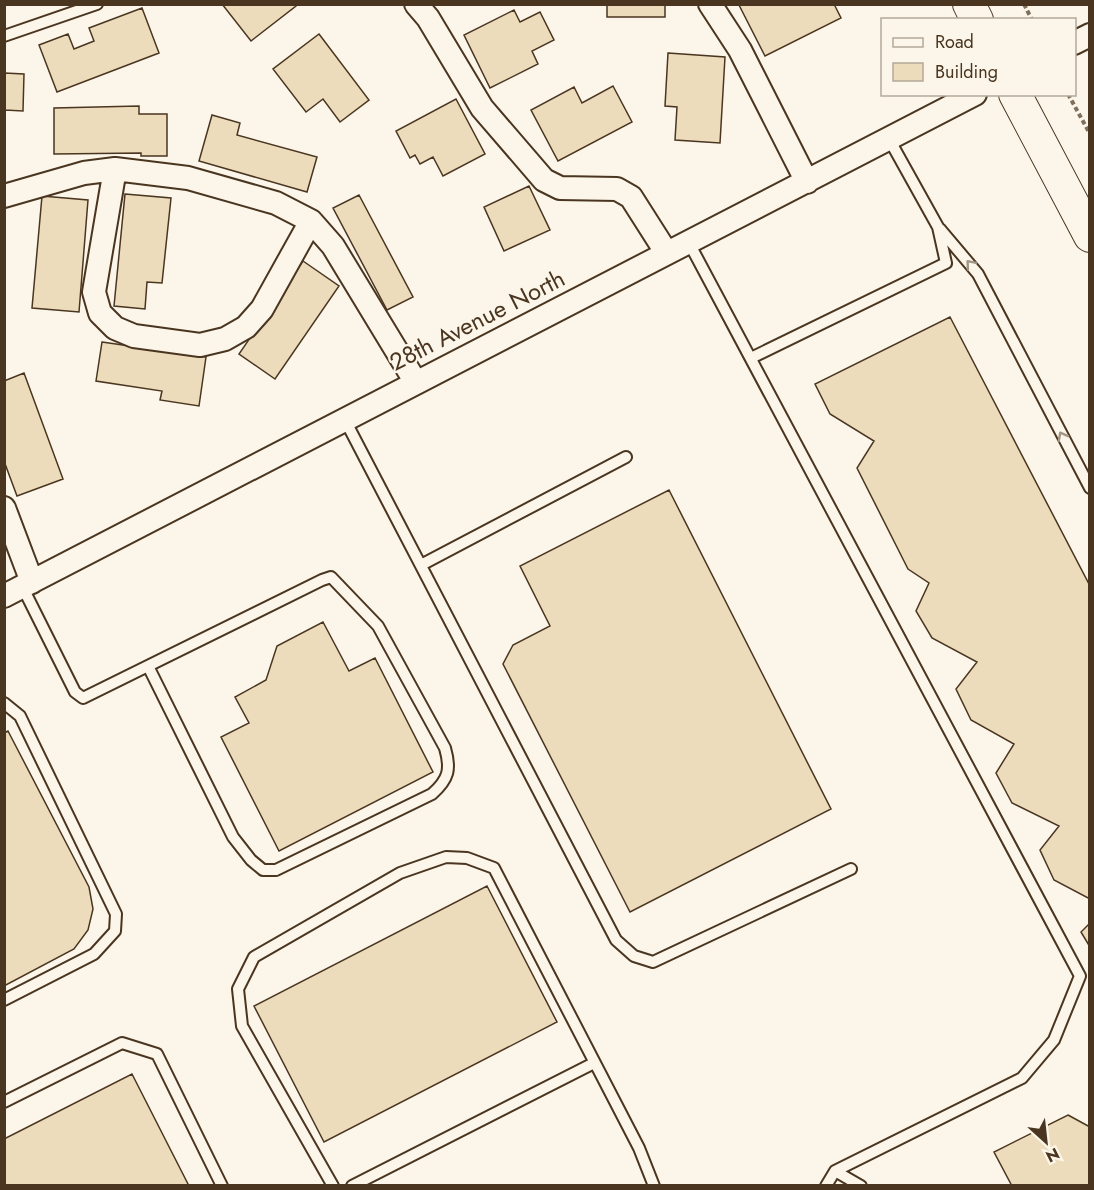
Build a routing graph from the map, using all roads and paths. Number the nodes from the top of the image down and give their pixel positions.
1 (96, 4) edge
2 (416, 4) edge
3 (710, 4) edge
4 (969, 4) edge
5 (1024, 4) edge
6 (976, 18) edge
7 (1031, 18) edge
8 (4, 36) edge
9 (971, 96) edge
10 (1016, 96) edge
11 (1069, 96) edge
12 (1089, 134) edge
13 (889, 139) junction
14 (115, 170) junction
15 (807, 182) junction
16 (4, 196) edge
17 (311, 221) junction
18 (938, 227) junction
19 (1089, 236) edge
20 (688, 241) junction
21 (666, 252) junction
22 (751, 358) junction
23 (416, 381) junction
24 (345, 420) junction
25 (626, 457) dead end
26 (1089, 488) edge
27 (4, 508) edge
28 (421, 565) junction
29 (20, 588) edge
30 (148, 666) junction
31 (4, 703) edge
32 (851, 869) dead end
33 (4, 1000) edge
34 (594, 1063) junction
35 (4, 1102) edge
36 (835, 1171) junction
37 (222, 1185) edge
38 (333, 1185) edge
39 (352, 1185) edge
40 (654, 1185) edge
41 (826, 1185) edge
42 (861, 1185) edge

1 - 8 lane
2 - 21 street
3 - 15 street
4 - 6 main road
5 - 7 path
9 - 13 street, 28th Avenue North
10 - 19 main road
11 - 12 path
13 - 15 street, 28th Avenue North
13 - 18 lane
14 - 16 street
14 - 17 street
14 - 17 street
15 - 20 street, 28th Avenue North
17 - 23 street
18 - 22 lane
26 -> 18 lane
20 - 21 street, 28th Avenue North
20 - 22 lane
21 - 23 street, 28th Avenue North
22 - 36 lane
23 - 24 street, 28th Avenue North
24 - 28 lane
24 - 29 street, 28th Avenue North
25 - 28 lane
27 - 29 street
28 - 32 lane
29 - 30 lane
30 - 30 lane
31 - 33 lane
34 - 38 lane
34 - 39 lane
34 - 40 lane
35 - 37 lane
36 - 41 lane
36 - 42 lane

